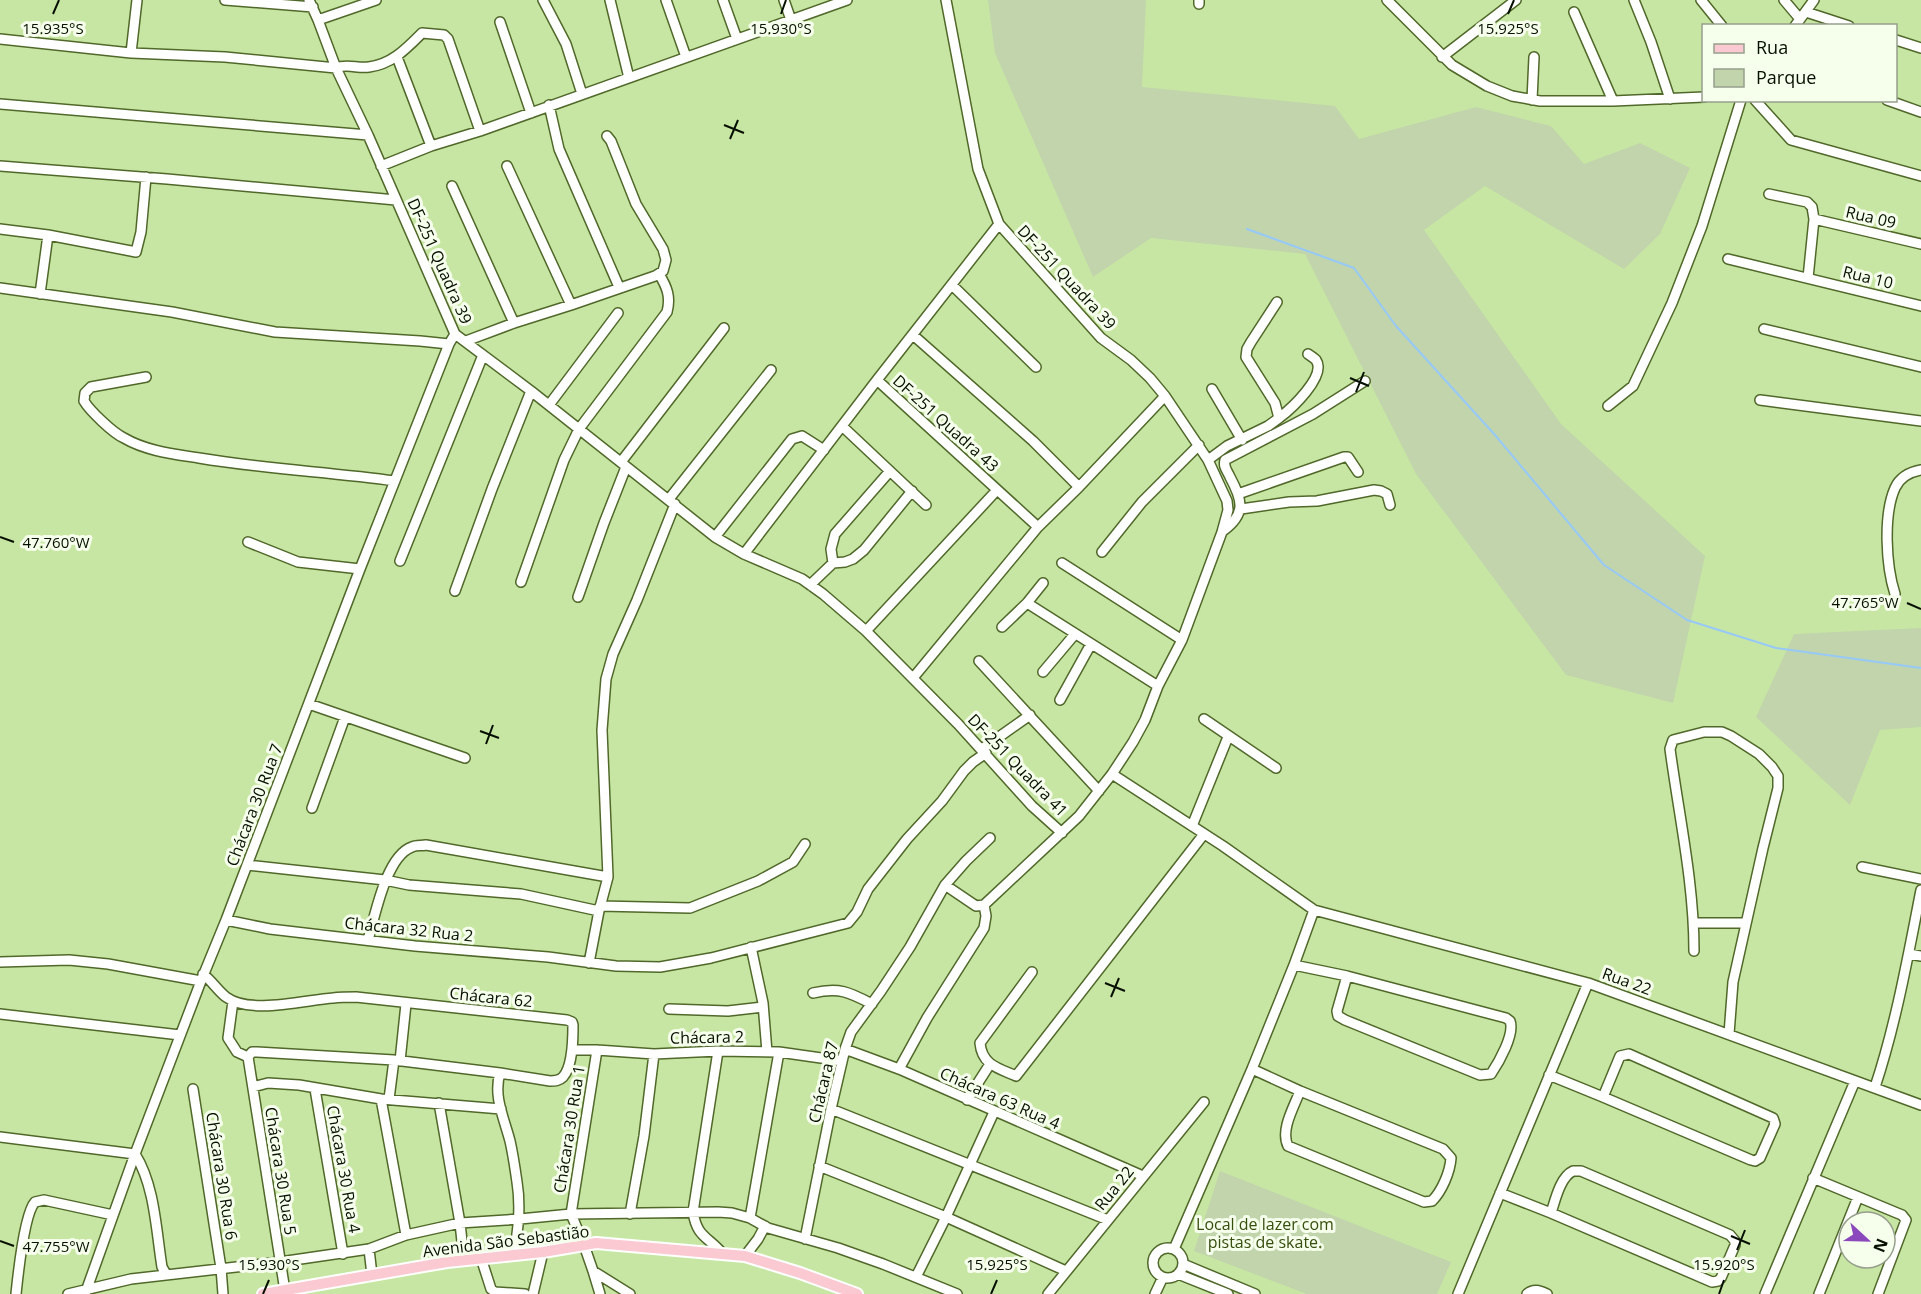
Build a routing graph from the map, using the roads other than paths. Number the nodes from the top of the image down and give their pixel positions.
1 (137, 0) edge
2 (225, 0) edge
3 (376, 0) edge
4 (543, 0) edge
5 (610, 0) edge
6 (666, 0) edge
7 (723, 0) edge
8 (784, 0) edge
9 (946, 0) edge
10 (1402, 0) edge
11 (1516, 0) edge
12 (1634, 0) edge
13 (1701, 0) edge
14 (1784, 0) edge
15 (1814, 0) edge
16 (841, 1) edge
17 (1390, 3) edge
18 (311, 4) edge
19 (1574, 12) dead end
20 (1800, 19) edge
21 (318, 20) junction
22 (791, 20) junction
23 (500, 22) dead end
24 (1720, 24) edge
25 (1835, 24) edge
26 (0, 39) edge
27 (737, 39) junction
28 (1897, 40) edge
29 (1921, 48) edge
30 (131, 53) junction
31 (397, 57) junction
32 (686, 57) junction
33 (1442, 57) junction
34 (1534, 57) dead end
35 (336, 68) junction
36 (629, 78) junction
37 (582, 94) junction
38 (1702, 98) edge
39 (1670, 99) junction
40 (1532, 100) junction
41 (1612, 101) junction
42 (1740, 102) edge
43 (1757, 102) edge
44 (1893, 102) edge
45 (0, 104) edge
46 (549, 105) junction
47 (531, 112) junction
48 (1921, 112) edge
49 (480, 131) junction
50 (368, 135) junction
51 (607, 136) dead end
52 (431, 146) junction
53 (0, 166) edge
54 (381, 166) junction
55 (507, 166) dead end
56 (1921, 176) edge
57 (146, 177) junction
58 (452, 186) dead end
59 (1769, 194) dead end
60 (396, 200) junction
61 (1814, 219) junction
62 (999, 224) junction
63 (0, 229) edge
64 (48, 235) junction
65 (1921, 244) edge
66 (1728, 259) dead end
67 (659, 274) junction
68 (1808, 278) junction
69 (951, 285) junction
70 (619, 287) junction
71 (0, 288) edge
72 (40, 294) junction
73 (1277, 302) dead end
74 (571, 305) junction
75 (1921, 306) edge
76 (618, 313) dead end
77 (514, 323) junction
78 (724, 328) dead end
79 (1764, 328) dead end
80 (454, 334) junction
81 (913, 335) junction
82 (465, 341) junction
83 (449, 344) junction
84 (1308, 354) dead end
85 (483, 355) junction
86 (1036, 367) dead end
87 (1921, 367) edge
88 (771, 370) dead end
89 (146, 377) dead end
90 (877, 380) junction
91 (1365, 381) dead end
92 (1212, 389) dead end
93 (531, 391) junction
94 (1165, 396) junction
95 (1760, 400) dead end
96 (549, 405) junction
97 (1608, 406) dead end
98 (1280, 417) junction
99 (1921, 421) edge
100 (842, 426) junction
101 (579, 429) junction
102 (1242, 440) junction
103 (1199, 445) junction
104 (824, 450) junction
105 (1208, 460) junction
106 (624, 465) junction
107 (1921, 470) edge
108 (890, 471) junction
109 (1358, 472) dead end
110 (395, 481) junction
111 (1079, 487) junction
112 (997, 490) junction
113 (912, 491) junction
114 (1238, 494) junction
115 (672, 502) junction
116 (927, 505) dead end
117 (1390, 505) dead end
118 (1241, 509) junction
119 (1038, 526) junction
120 (1222, 532) junction
121 (715, 537) junction
122 (248, 542) dead end
123 (1102, 552) dead end
124 (744, 554) junction
125 (400, 561) dead end
126 (833, 563) junction
127 (1062, 563) dead end
128 (360, 569) junction
129 (521, 582) dead end
130 (1042, 583) dead end
131 (810, 585) junction
132 (455, 591) dead end
133 (1895, 594) dead end
134 (578, 597) dead end
135 (1027, 603) junction
136 (1002, 627) dead end
137 (866, 631) junction
138 (1075, 633) junction
139 (1182, 640) junction
140 (1091, 644) junction
141 (979, 661) dead end
142 (1042, 672) dead end
143 (913, 678) junction
144 (1158, 686) junction
145 (1060, 700) dead end
146 (309, 704) junction
147 (1030, 715) junction
148 (345, 717) junction
149 (1204, 719) dead end
150 (1228, 737) junction
151 (984, 751) junction
152 (465, 758) dead end
153 (1276, 768) dead end
154 (1112, 774) junction
155 (1100, 791) junction
156 (312, 808) dead end
157 (1192, 826) junction
158 (1062, 832) junction
159 (1204, 834) junction
160 (990, 838) dead end
161 (805, 844) dead end
162 (247, 865) junction
163 (1862, 867) dead end
164 (608, 876) junction
165 (1921, 879) edge
166 (385, 880) junction
167 (945, 885) junction
168 (1921, 890) edge
169 (984, 905) junction
170 (599, 908) junction
171 (1314, 910) junction
172 (226, 920) junction
173 (1694, 923) junction
174 (1746, 923) junction
175 (368, 940) junction
176 (751, 947) junction
177 (1694, 951) dead end
178 (1909, 954) junction
179 (1921, 956) edge
180 (0, 962) edge
181 (589, 963) junction
182 (1294, 964) junction
183 (1032, 972) dead end
184 (1347, 976) junction
185 (202, 977) junction
186 (1588, 983) junction
187 (813, 993) dead end
188 (233, 1001) junction
189 (406, 1004) junction
190 (872, 1004) junction
191 (763, 1007) junction
192 (669, 1009) dead end
193 (0, 1014) edge
194 (1729, 1034) junction
195 (180, 1035) junction
196 (845, 1049) junction
197 (572, 1050) junction
198 (597, 1050) junction
199 (718, 1051) junction
200 (767, 1052) junction
201 (779, 1052) junction
202 (654, 1054) junction
203 (248, 1057) junction
204 (397, 1061) junction
205 (842, 1061) junction
206 (990, 1064) junction
207 (1252, 1068) junction
208 (899, 1070) junction
209 (500, 1073) junction
210 (1550, 1076) junction
211 (1855, 1081) junction
212 (253, 1086) junction
213 (1875, 1087) junction
214 (193, 1089) dead end
215 (315, 1089) junction
216 (1300, 1091) junction
217 (1603, 1097) junction
218 (385, 1099) junction
219 (967, 1100) junction
220 (1204, 1102) dead end
221 (439, 1103) junction
222 (1921, 1105) edge
223 (501, 1109) junction
224 (831, 1109) junction
225 (994, 1112) junction
226 (0, 1137) edge
227 (135, 1154) junction
228 (971, 1164) junction
229 (819, 1166) junction
230 (1143, 1176) junction
231 (1813, 1178) junction
232 (1500, 1193) junction
233 (1858, 1197) junction
234 (693, 1212) junction
235 (1551, 1213) junction
236 (571, 1214) junction
237 (630, 1214) junction
238 (113, 1215) junction
239 (946, 1217) junction
240 (750, 1218) junction
241 (520, 1219) junction
242 (1108, 1220) junction
243 (460, 1222) junction
244 (765, 1226) junction
245 (406, 1235) junction
246 (805, 1239) junction
247 (584, 1245) junction
248 (369, 1249) junction
249 (1174, 1249) junction
250 (543, 1252) junction
251 (722, 1253) junction
252 (344, 1254) junction
253 (514, 1255) junction
254 (745, 1256) junction
255 (481, 1258) junction
256 (464, 1260) junction
257 (280, 1262) junction
258 (1183, 1264) junction
259 (221, 1268) junction
260 (592, 1271) junction
261 (1066, 1271) junction
262 (166, 1274) junction
263 (1178, 1274) junction
264 (372, 1275) junction
265 (916, 1277) junction
266 (1163, 1277) junction
267 (838, 1290) edge
268 (285, 1291) junction
269 (86, 1292) edge
270 (16, 1294) edge
271 (68, 1294) edge
272 (224, 1294) edge
273 (264, 1294) edge
274 (525, 1294) edge
275 (533, 1294) edge
276 (600, 1294) edge
277 (630, 1294) edge
278 (857, 1294) edge
279 (957, 1294) edge
280 (1048, 1294) edge
281 (1155, 1294) edge
282 (1228, 1294) edge
283 (1255, 1294) edge
284 (1458, 1294) edge
285 (1527, 1294) edge
286 (1547, 1294) edge
287 (1766, 1294) edge
288 (1819, 1294) edge
289 (1878, 1294) edge

1 - 30 street
2 - 18 street
3 - 21 street
4 - 37 street
5 - 36 street
6 - 32 street
7 - 27 street
8 - 22 street
9 - 62 street, DF-251 Quadra 39
10 - 17 street
11 - 33 street
12 - 39 street
13 - 24 street
14 - 20 street
15 - 20 street
16 - 22 street
17 - 33 street
18 - 21 street, DF-251 Quadra 39
19 - 41 street
20 - 25 street
21 - 35 street, DF-251 Quadra 39
22 - 27 street
23 - 47 street
26 - 30 street
27 - 32 street
28 - 29 street
30 - 35 street
31 - 35 street
31 - 49 street
31 - 52 street
32 - 36 street
33 - 40 street
34 - 40 street
35 - 50 street, DF-251 Quadra 39
36 - 37 street
37 - 46 street
38 - 39 street
39 - 41 street
40 - 41 street
42 - 97 street
43 - 56 street
44 - 48 street
45 - 50 street
46 - 47 street
46 - 70 street
47 - 49 street
49 - 52 street
50 - 54 street, DF-251 Quadra 39
51 - 67 street
52 - 54 street
53 - 57 street
54 - 60 street, DF-251 Quadra 39
55 - 74 street
57 - 60 street
57 - 64 street
58 - 77 street
59 - 61 street
60 - 80 street, DF-251 Quadra 39
61 - 65 street, Rua 09
61 - 68 street
62 - 69 street, DF-251 Quadra 43
62 - 94 street, DF-251 Quadra 39
63 - 64 street
64 - 72 street
66 - 68 street, Rua 10
67 - 70 street
67 - 101 street
68 - 75 street, Rua 10
69 - 81 street, DF-251 Quadra 43
69 - 86 street
70 - 74 street
71 - 72 street
72 - 83 street
73 - 98 street
74 - 77 street
76 - 96 street
77 - 82 street
78 - 106 street
79 - 87 street
80 - 82 street, DF-251 Quadra 39
80 - 83 street, Chácara 30 Rua 7
81 - 90 street, DF-251 Quadra 43
81 - 111 street
82 - 85 street, DF-251 Quadra 39
83 - 110 street, Chácara 30 Rua 7
84 - 98 street
85 - 93 street, DF-251 Quadra 39
85 - 125 street
88 - 115 street
89 - 110 street
90 - 100 street
90 - 112 street, DF-251 Quadra 43
91 - 114 street
92 - 102 street
93 - 96 street, DF-251 Quadra 39
93 - 132 street
94 - 103 street, DF-251 Quadra 39
94 - 111 street
95 - 99 street
96 - 101 street, DF-251 Quadra 39
98 - 102 street
100 - 104 street
100 - 108 street
101 - 106 street, DF-251 Quadra 39
101 - 129 street
102 - 105 street
103 - 105 street, DF-251 Quadra 39
103 - 123 street
104 - 121 street
104 - 124 street
105 - 120 street, DF-251 Quadra 39
106 - 115 street, DF-251 Quadra 39
106 - 134 street
107 - 133 street
108 - 113 street
108 - 126 street
109 - 114 street
110 - 128 street, Chácara 30 Rua 7
111 - 119 street
112 - 119 street, DF-251 Quadra 43
112 - 137 street
113 - 116 street
113 - 126 street
114 - 118 street
115 - 121 street, DF-251 Quadra 39
115 - 164 street
117 - 118 street
118 - 120 street
119 - 143 street
120 - 139 street, DF-251 Quadra 39
121 - 124 street, DF-251 Quadra 39
122 - 128 street
124 - 131 street, DF-251 Quadra 41
126 - 131 street
127 - 139 street
128 - 146 street, Chácara 30 Rua 7
130 - 135 street
131 - 137 street, DF-251 Quadra 41
135 - 136 street
135 - 138 street
137 - 143 street, DF-251 Quadra 41
138 - 140 street
138 - 142 street
139 - 144 street, DF-251 Quadra 39
140 - 144 street
140 - 145 street
141 - 147 street
143 - 151 street, DF-251 Quadra 41
144 - 154 street, DF-251 Quadra 41
146 - 148 street
146 - 162 street, Chácara 30 Rua 7
147 - 151 street, Chácara 32 Rua 2
147 - 155 street
148 - 152 street
148 - 156 street
149 - 150 street
150 - 153 street
150 - 157 street
151 - 158 street, DF-251 Quadra 41
151 - 176 street, Chácara 32 Rua 2
154 - 155 street, DF-251 Quadra 41
154 - 157 street, Rua 22
155 - 158 street, DF-251 Quadra 41
157 - 159 street, Rua 22
158 - 169 street
159 - 171 street, Rua 22
159 - 206 street
160 - 167 street, Chácara 87
161 - 170 street
162 - 166 street
162 - 172 street, Chácara 30 Rua 7
163 - 165 street
164 - 166 street
164 - 170 street
166 - 170 street
166 - 175 street
167 - 169 street
167 - 190 street, Chácara 87
168 - 178 street
169 - 208 street
170 - 181 street
171 - 182 street
171 - 186 street, Rua 22
172 - 175 street, Chácara 32 Rua 2
172 - 185 street, Chácara 30 Rua 7
173 - 174 street
173 - 174 street
173 - 177 street
174 - 194 street
175 - 181 street, Chácara 32 Rua 2
176 - 181 street, Chácara 32 Rua 2
176 - 191 street
178 - 179 street
178 - 213 street
180 - 185 street
182 - 184 street
182 - 207 street
183 - 206 street
184 - 184 street
185 - 188 street
185 - 195 street, Chácara 30 Rua 7
186 - 194 street, Rua 22
186 - 210 street
187 - 190 street
188 - 189 street, Chácara 62
188 - 203 street
189 - 197 street, Chácara 62
189 - 204 street
190 - 196 street, Chácara 87
191 - 192 street
191 - 200 street
193 - 195 street
194 - 211 street, Rua 22
195 - 227 street, Chácara 30 Rua 7
196 - 205 street, Chácara 87
196 - 208 street, Chácara 63 Rua 4
197 - 198 street, Chácara 2
197 - 209 street
198 - 202 street, Chácara 2
198 - 236 street, Chácara 30 Rua 1
199 - 200 street, Chácara 2
199 - 202 street, Chácara 2
199 - 234 street
200 - 201 street, Chácara 2
201 - 205 street, Chácara 2
201 - 240 street
202 - 237 street
203 - 204 street
203 - 212 street, Chácara 30 Rua 5
204 - 209 street
204 - 218 street
205 - 224 street, Chácara 87
206 - 219 street
207 - 216 street
207 - 249 street
208 - 219 street, Chácara 63 Rua 4
209 - 223 street
210 - 217 street
210 - 232 street
211 - 213 street, Rua 22
211 - 231 street
212 - 215 street
212 - 257 street, Chácara 30 Rua 5
213 - 222 street, Rua 22
214 - 259 street, Chácara 30 Rua 6
215 - 218 street
215 - 252 street, Chácara 30 Rua 4
216 - 216 street
217 - 217 street
218 - 221 street
218 - 245 street
219 - 225 street, Chácara 63 Rua 4
220 - 230 street, Rua 22
221 - 223 street
221 - 243 street
223 - 241 street
224 - 228 street
224 - 229 street, Chácara 87
225 - 228 street
225 - 230 street, Chácara 63 Rua 4
226 - 227 street
227 - 238 street, Chácara 30 Rua 7
227 - 262 street
228 - 239 street
228 - 242 street
229 - 239 street
229 - 246 street, Chácara 87
230 - 242 street, Rua 22
231 - 233 street
231 - 287 street
232 - 235 street
232 - 284 street
233 - 288 street
233 - 289 street
234 - 237 street
234 - 240 street
234 - 251 street
235 - 235 street
236 - 237 street
236 - 241 street
236 - 247 street
238 - 269 street, Chácara 30 Rua 7
238 - 270 street
239 - 261 street
239 - 265 street
240 - 244 street
241 - 243 street
241 - 253 street
242 - 261 street, Rua 22
243 - 245 street
243 - 256 street
244 - 246 street
244 - 254 street
245 - 248 street
246 - 265 street
247 - 250 main road, Avenida São Sebastião
247 - 251 main road, Avenida São Sebastião
247 - 260 street
248 - 252 street
248 - 264 street
249 - 258 street
249 - 266 street
250 - 253 main road, Avenida São Sebastião
250 - 275 street
251 - 254 main road, Avenida São Sebastião
252 - 257 street
253 - 255 main road, Avenida São Sebastião
254 - 267 main road, Avenida São Sebastião
255 - 256 main road, Avenida São Sebastião
255 - 274 street
256 - 264 main road, Avenida São Sebastião
257 - 259 street
257 - 268 street, Chácara 30 Rua 5
258 - 263 street
258 - 283 street
259 - 262 street
259 - 272 street, Chácara 30 Rua 6
260 - 276 street
260 - 277 street
261 - 280 street, Rua 22
262 - 269 street
263 - 266 street
263 - 282 street
264 - 268 main road, Avenida São Sebastião
265 - 279 street
266 - 281 street
267 - 278 main road, Avenida São Sebastião
268 - 273 main road, Avenida São Sebastião
269 - 271 street
285 - 286 street

